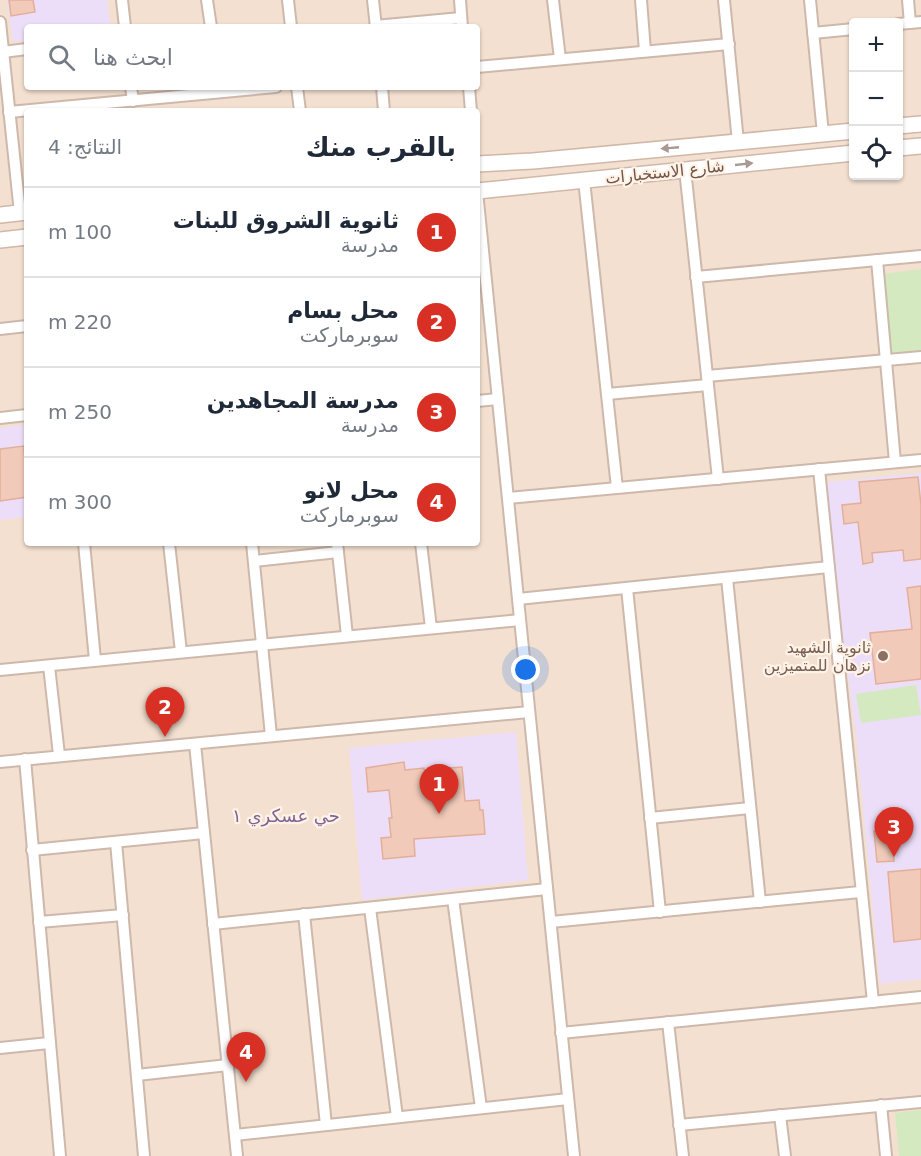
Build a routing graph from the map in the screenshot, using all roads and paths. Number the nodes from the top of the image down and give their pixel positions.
1 (122, 0) edge
2 (207, 0) edge
3 (288, 0) edge
4 (373, 0) edge
5 (460, 0) edge
6 (553, 0) edge
7 (641, 0) edge
8 (724, 0) edge
9 (810, 0) edge
10 (908, 0) edge
11 (0, 22) edge
12 (462, 23) edge
13 (916, 23) edge
14 (125, 24) edge
15 (211, 24) edge
16 (291, 24) edge
17 (376, 24) edge
18 (433, 24) edge
19 (849, 29) edge
20 (813, 33) junction
21 (729, 44) junction
22 (24, 50) edge
23 (645, 51) junction
24 (2, 58) edge
25 (560, 59) junction
26 (480, 67) edge
27 (131, 90) edge
28 (219, 90) edge
29 (297, 90) edge
30 (382, 90) edge
31 (469, 90) edge
32 (133, 101) junction
33 (116, 107) edge
34 (95, 108) edge
35 (300, 108) edge
36 (384, 108) edge
37 (471, 108) edge
38 (24, 111) edge
39 (9, 112) junction
40 (921, 124) edge
41 (903, 126) edge
42 (849, 131) edge
43 (823, 134) junction
44 (738, 142) junction
45 (921, 146) edge
46 (903, 148) edge
47 (849, 154) edge
48 (533, 161) junction
49 (480, 164) edge
50 (685, 170) junction
51 (584, 180) junction
52 (536, 184) junction
53 (480, 191) edge
54 (23, 212) edge
55 (0, 215) edge
56 (480, 221) edge
57 (24, 237) edge
58 (0, 240) edge
59 (921, 256) edge
60 (877, 260) junction
61 (696, 277) junction
62 (24, 326) edge
63 (0, 328) edge
64 (921, 357) edge
65 (886, 360) junction
66 (707, 381) junction
67 (607, 394) junction
68 (498, 399) junction
69 (480, 401) edge
70 (24, 416) edge
71 (0, 418) edge
72 (921, 460) edge
73 (895, 462) junction
74 (819, 469) junction
75 (718, 478) junction
76 (617, 488) junction
77 (508, 498) junction
78 (84, 546) edge
79 (169, 546) edge
80 (252, 546) edge
81 (421, 546) edge
82 (337, 547) edge
83 (254, 561) junction
84 (829, 567) junction
85 (727, 578) junction
86 (627, 588) junction
87 (518, 599) junction
88 (520, 620) junction
89 (431, 628) junction
90 (347, 636) junction
91 (262, 644) junction
92 (180, 652) junction
93 (95, 660) junction
94 (49, 666) junction
95 (0, 670) edge
96 (529, 712) junction
97 (271, 736) junction
98 (195, 744) junction
99 (59, 755) junction
100 (25, 759) junction
101 (0, 762) edge
102 (750, 808) junction
103 (650, 818) junction
104 (204, 833) junction
105 (116, 842) junction
106 (32, 850) junction
107 (548, 889) junction
108 (861, 892) junction
109 (453, 899) junction
110 (760, 902) junction
111 (370, 908) junction
112 (660, 912) junction
113 (304, 914) junction
114 (123, 915) junction
115 (39, 922) junction
116 (551, 922) junction
117 (213, 924) junction
118 (921, 997) edge
119 (873, 1002) junction
120 (668, 1022) junction
121 (561, 1033) junction
122 (49, 1043) junction
123 (0, 1048) edge
124 (228, 1065) junction
125 (137, 1075) junction
126 (568, 1099) junction
127 (921, 1101) edge
128 (881, 1105) junction
129 (481, 1108) junction
130 (780, 1115) junction
131 (397, 1118) junction
132 (326, 1125) junction
133 (679, 1125) junction
134 (235, 1135) junction
135 (60, 1156) edge
136 (144, 1156) edge
137 (237, 1156) edge
138 (573, 1156) edge
139 (683, 1156) edge
140 (785, 1156) edge
141 (886, 1156) edge

1 - 14 street
2 - 15 street
3 - 16 street
4 - 17 street
5 - 12 street
6 - 25 street
7 - 23 street
8 - 21 street
9 - 20 street
10 - 13 street
11 - 24 street
12 - 18 street
19 - 20 street
20 - 43 street
21 - 23 street
21 - 44 street
22 - 24 street
23 - 25 street
24 - 39 street
25 - 26 street
27 - 32 street
28 - 32 street
29 - 35 street
30 - 36 street
31 - 37 street
32 - 33 street
33 - 34 street
38 - 39 street
39 - 54 street
40 - 41 main road
42 - 43 main road, شارع الاستخبارات
43 - 44 main road, شارع الاستخبارات
44 -> 48 main road, شارع الاستخبارات
45 - 46 main road
50 -> 47 main road, شارع الاستخبارات
48 - 49 main road, شارع الاستخبارات
48 - 52 main road
50 - 51 main road, شارع الاستخبارات
50 - 61 street
51 - 52 main road, شارع الاستخبارات
51 - 67 street
52 - 53 main road, شارع الاستخبارات
54 - 55 main road
56 - 68 street
57 - 58 main road
59 - 60 street
60 - 61 street
60 - 65 street
61 - 66 street
62 - 63 street
64 - 65 street
65 - 66 street
65 - 73 street
66 - 67 street
66 - 75 street
67 - 76 street
68 - 69 street
68 - 77 street
70 - 71 street
72 - 73 street
73 - 74 street
74 - 75 street
74 - 84 street
75 - 76 street
76 - 77 street
77 - 87 street
78 - 93 street
79 - 92 street
80 - 83 street
81 - 89 street
82 - 83 street
82 - 90 street
83 - 91 street
84 - 85 street
84 - 108 street
85 - 86 street
85 - 102 street
86 - 87 street
86 - 103 street
87 - 88 street
88 - 89 street
88 - 96 street
89 - 90 street
90 - 91 street
91 - 92 street
91 - 97 street
92 - 93 street
93 - 94 street
94 - 95 street
94 - 99 street
96 - 97 street
96 - 107 street
97 - 98 street
98 - 99 street
98 - 104 street
99 - 100 street
100 - 101 street
100 - 106 street
102 - 103 street
102 - 110 street
103 - 112 street
104 - 105 street
104 - 117 street
105 - 106 street
105 - 114 street
106 - 115 street
107 - 109 street
107 - 116 street
108 - 110 street
108 - 119 street
109 - 111 street
109 - 129 street
110 - 112 street
111 - 113 street
111 - 131 street
112 - 116 street
113 - 117 street
113 - 132 street
114 - 115 street
114 - 125 street
115 - 122 street
116 - 121 street
117 - 124 street
118 - 119 street
119 - 120 street
120 - 121 street
120 - 133 street
121 - 126 street
122 - 123 street
122 - 135 street
124 - 125 street
124 - 134 street
125 - 136 street
126 - 129 street
126 - 138 street
127 - 128 street
128 - 130 street
128 - 141 street
129 - 131 street
130 - 133 street
130 - 140 street
131 - 132 street
132 - 134 street
133 - 139 street
134 - 137 street

